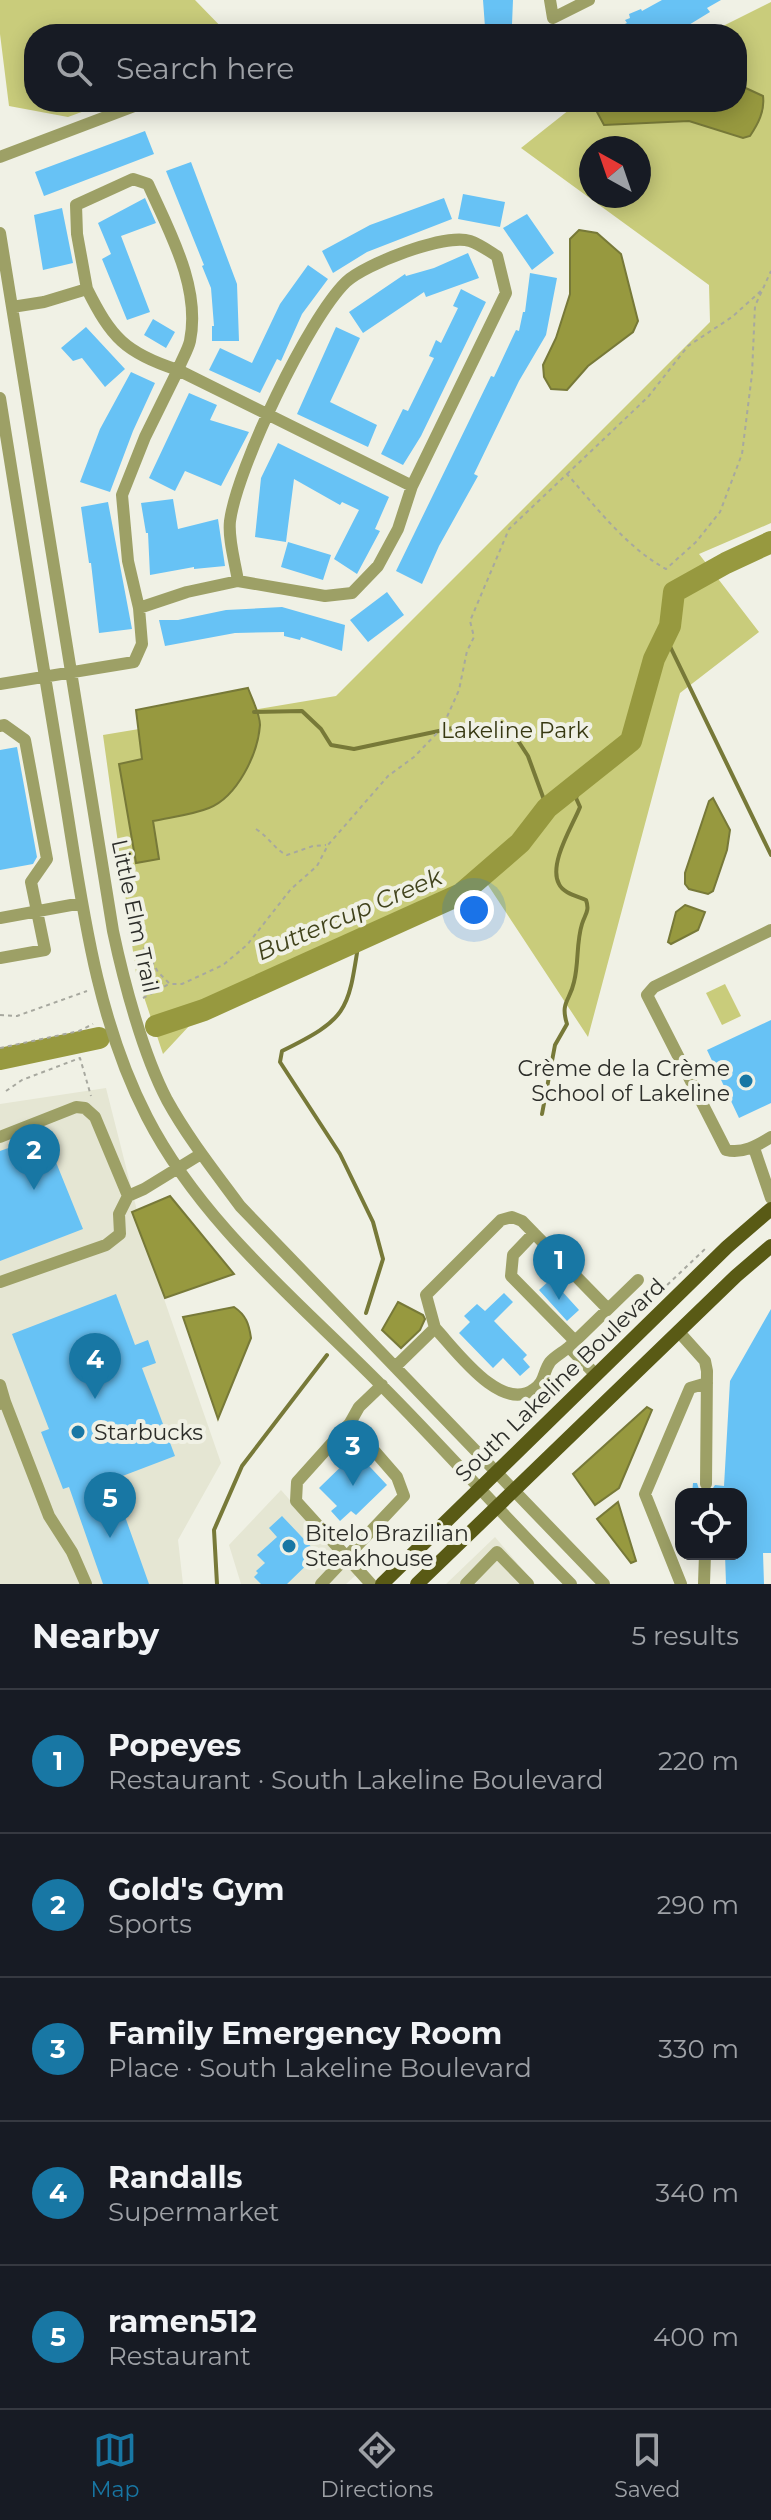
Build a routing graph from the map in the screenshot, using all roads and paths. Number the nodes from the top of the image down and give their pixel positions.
1 (550, 0) edge
2 (589, 0) edge
3 (119, 112) edge
4 (0, 157) edge
5 (0, 233) edge
6 (771, 271) edge
7 (87, 289) junction
8 (763, 290) junction
9 (12, 307) junction
10 (178, 370) junction
11 (0, 398) edge
12 (268, 416) junction
13 (567, 474) junction
14 (412, 486) junction
15 (238, 581) junction
16 (139, 608) junction
17 (71, 674) junction
18 (45, 677) junction
19 (0, 684) edge
20 (0, 726) edge
21 (256, 829) dead end
22 (328, 845) junction
23 (82, 903) junction
24 (37, 911) junction
25 (0, 918) edge
26 (771, 930) edge
27 (127, 935) dead end
28 (0, 958) edge
29 (170, 984) junction
30 (88, 990) dead end
31 (143, 998) dead end
32 (0, 1015) edge
33 (93, 1024) dead end
34 (0, 1048) edge
35 (6, 1091) dead end
36 (85, 1108) junction
37 (0, 1137) edge
38 (771, 1137) edge
39 (754, 1148) junction
40 (201, 1154) junction
41 (178, 1168) junction
42 (128, 1196) junction
43 (771, 1200) edge
44 (766, 1213) edge
45 (534, 1233) junction
46 (713, 1242) dead end
47 (771, 1246) edge
48 (638, 1280) dead end
49 (0, 1282) edge
50 (636, 1297) dead end
51 (607, 1308) junction
52 (435, 1328) junction
53 (679, 1332) junction
54 (572, 1344) junction
55 (395, 1367) junction
56 (596, 1375) junction
57 (707, 1383) junction
58 (0, 1385) edge
59 (382, 1385) junction
60 (3, 1403) edge
61 (350, 1423) junction
62 (497, 1472) junction
63 (706, 1484) dead end
64 (479, 1489) junction
65 (514, 1491) junction
66 (497, 1508) junction
67 (347, 1557) junction
68 (705, 1560) edge
69 (86, 1584) edge
70 (321, 1584) edge
71 (371, 1584) edge
72 (382, 1584) edge
73 (417, 1584) edge
74 (466, 1584) edge
75 (528, 1584) edge
76 (571, 1584) edge
77 (604, 1584) edge
78 (681, 1584) edge
79 (704, 1584) edge

1 - 2 street
3 - 4 street
5 - 9 street, Little Elm Trail
6 - 8 path
7 - 9 street
7 - 10 street
7 - 10 street
8 - 13 path
8 - 13 path
9 - 17 street, Little Elm Trail
10 - 12 street
10 - 16 street
11 - 18 street
12 - 14 street
12 - 14 street
12 - 15 street
13 - 22 path
14 - 15 street
15 - 16 street
16 - 17 street
17 - 18 street
17 - 40 street, Little Elm Trail
18 - 19 street
18 - 23 street
20 - 24 street
21 - 22 path
22 - 29 path
23 - 24 street
23 - 41 street
24 - 25 street
24 - 28 street
26 - 39 street
27 - 29 path
29 - 31 path
30 - 32 path
33 - 34 path
35 - 36 path
36 - 37 street
36 - 42 street
38 - 39 street
39 - 43 street
40 - 41 street
40 - 55 street, Little Elm Trail
41 - 42 street
41 - 59 street
42 - 49 street
43 - 44 street
44 - 56 main road, South Lakeline Boulevard
45 - 51 street
45 - 52 street
45 - 54 street
46 - 50 path
47 - 53 main road
48 - 51 street
51 - 54 street
52 - 54 street
52 - 55 street
53 - 57 street
53 - 65 main road
54 - 56 street
55 - 62 street, Little Elm Trail
56 - 62 main road, South Lakeline Boulevard
57 - 63 street
57 - 78 street
58 - 60 street
59 - 61 street
59 - 64 street
60 - 69 street
61 - 67 street
61 - 67 street
62 - 64 main road, South Lakeline Boulevard
62 - 65 street, Little Elm Trail
64 - 66 street
64 - 72 main road, South Lakeline Boulevard
65 - 66 main road
65 - 77 street, Little Elm Trail
66 - 73 main road
66 - 76 street
67 - 70 street
67 - 71 street
68 - 79 street
74 - 75 street

